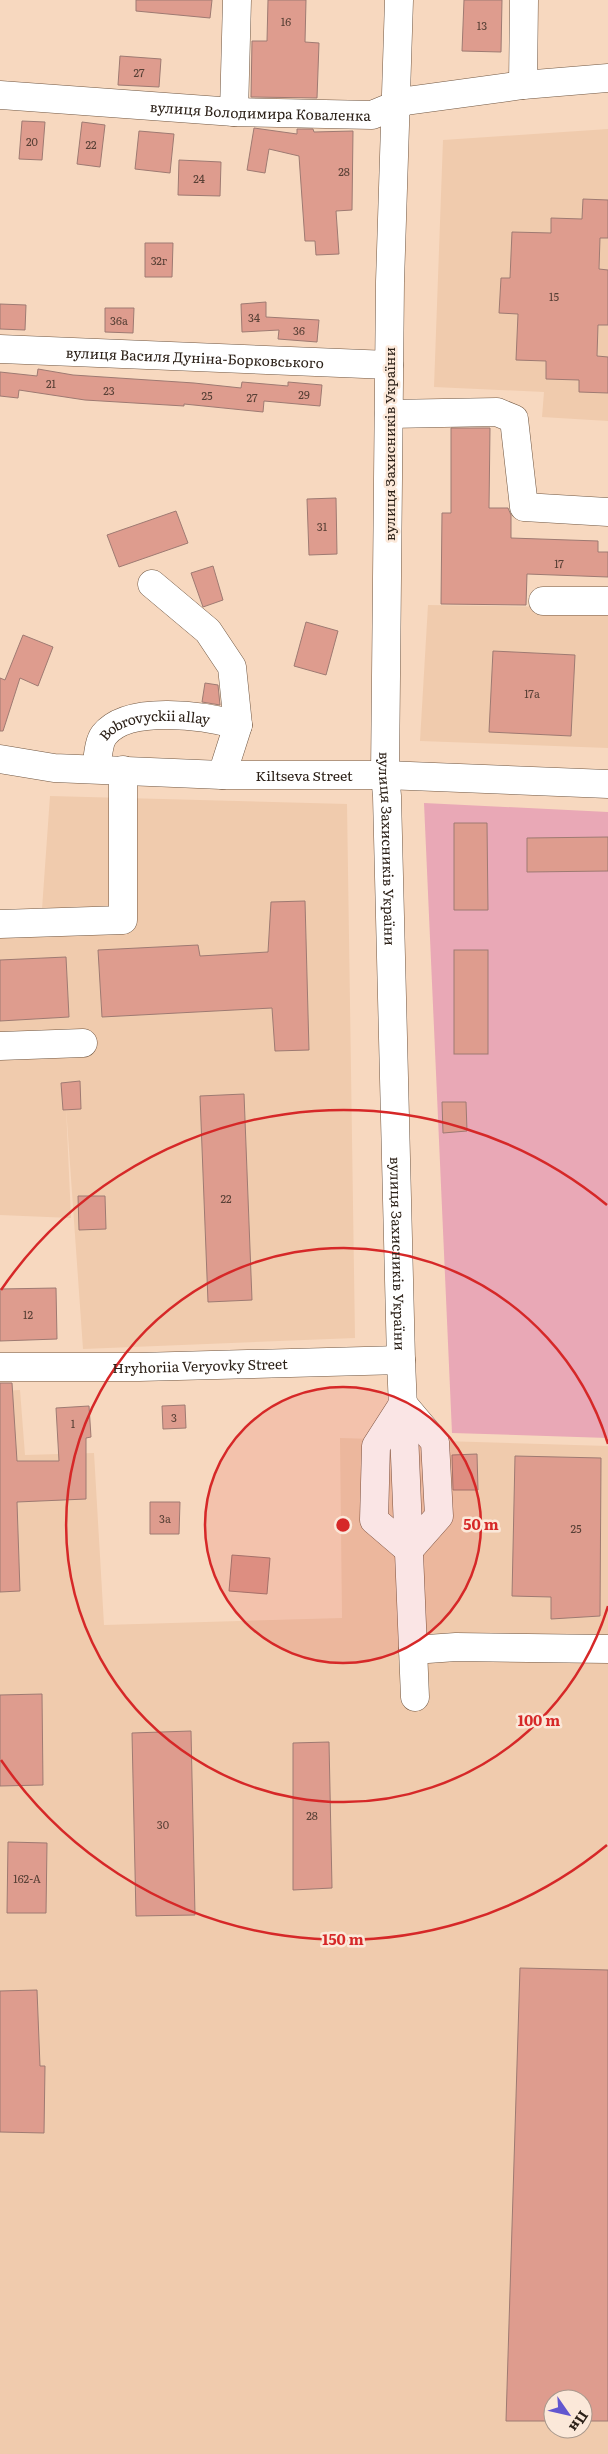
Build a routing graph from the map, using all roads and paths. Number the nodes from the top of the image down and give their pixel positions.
1 (237, 0) edge
2 (399, 0) edge
3 (524, 0) edge
4 (608, 78) edge
5 (523, 85) junction
6 (0, 95) edge
7 (396, 105) junction
8 (234, 112) junction
9 (0, 349) edge
10 (390, 365) junction
11 (389, 414) junction
12 (608, 512) edge
13 (152, 584) dead end
14 (543, 601) dead end
15 (608, 602) edge
16 (238, 725) junction
17 (0, 759) edge
18 (96, 768) junction
19 (123, 770) junction
20 (222, 775) junction
21 (385, 775) junction
22 (608, 784) edge
23 (0, 924) edge
24 (83, 1043) dead end
25 (0, 1046) edge
26 (401, 1360) junction
27 (0, 1367) edge
28 (608, 1649) edge
29 (413, 1650) junction
30 (415, 1697) dead end

1 - 8 street
2 - 7 street, вулиця Захисників України
3 - 5 street
4 - 5 street, вулиця Володимира Коваленка
5 - 7 street, вулиця Володимира Коваленка
6 - 8 street, вулиця Володимира Коваленка
7 - 8 street, вулиця Володимира Коваленка
7 - 10 street, вулиця Захисників України
9 - 10 street, вулиця Василя Дуніна-Борковського
10 - 11 street, вулиця Захисників України
11 - 12 street
11 - 21 street, вулиця Захисників України
13 - 16 street, Bobrovyckii allay
14 - 15 street
16 - 18 street, Bobrovyckii allay
16 - 20 street, Bobrovyckii allay
17 - 18 street, Kiltseva Street
18 - 19 street, Kiltseva Street
19 - 20 street, Kiltseva Street
19 - 23 street
20 - 21 street, Kiltseva Street
21 - 22 street, Kiltseva Street
21 - 26 street, вулиця Захисників України
24 - 25 street
26 - 27 street, Hryhoriia Veryovky Street
26 - 29 street, вулиця Захисників України
28 - 29 street
29 - 30 street, вулиця Захисників України

